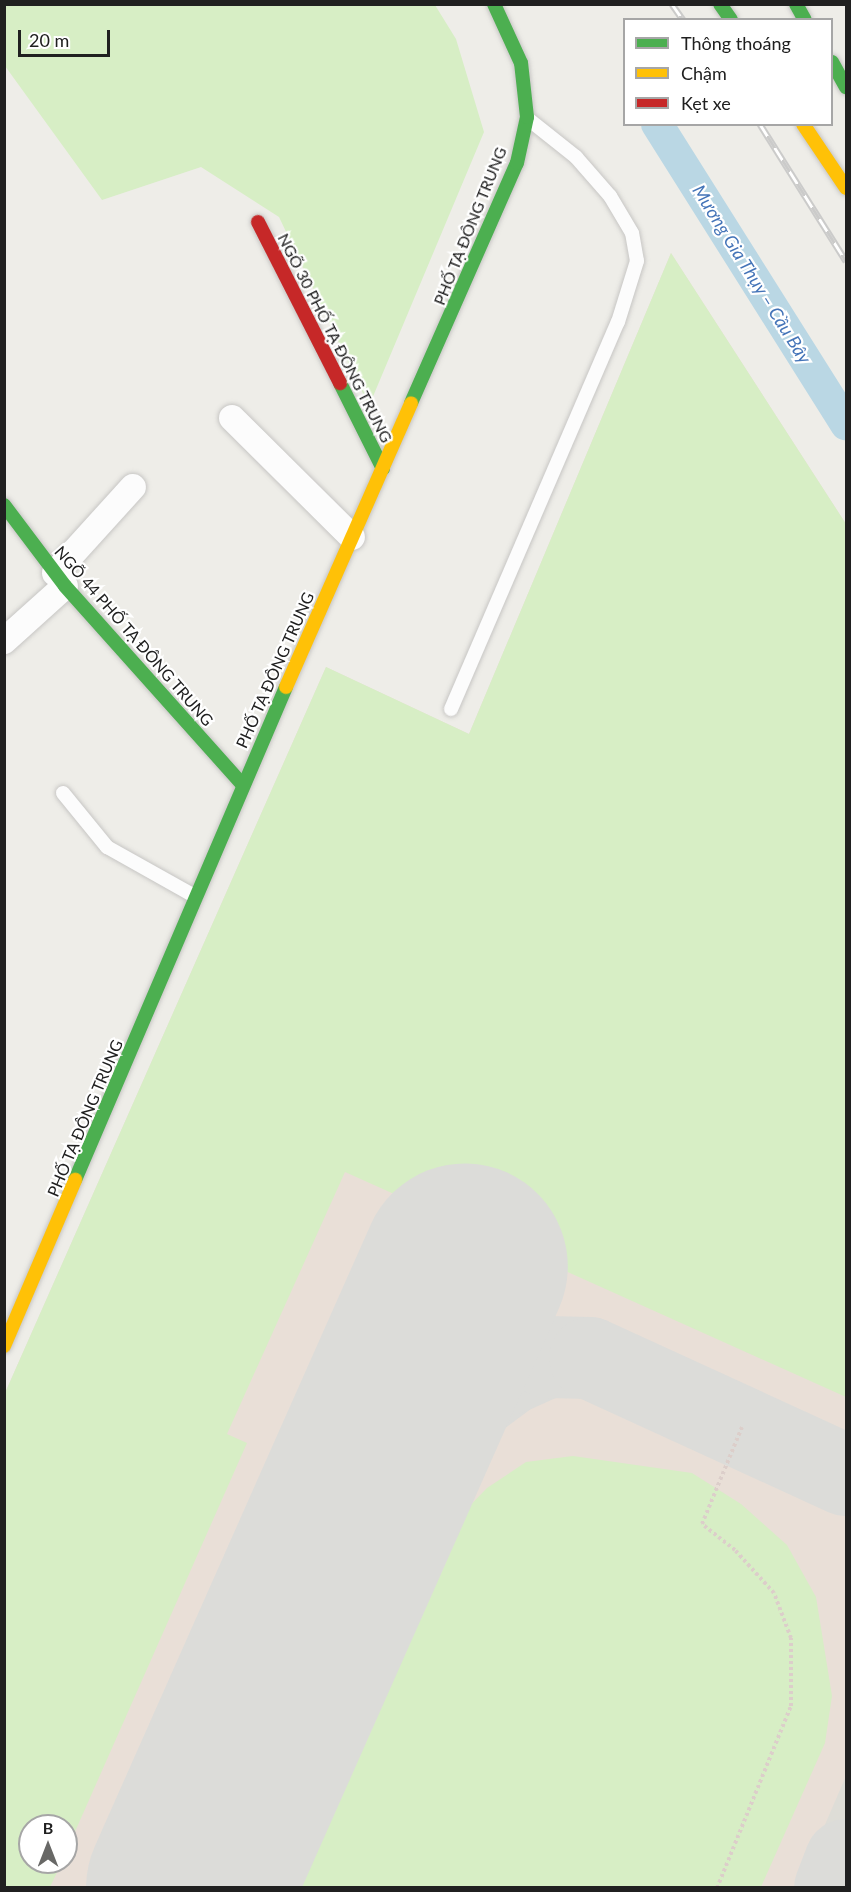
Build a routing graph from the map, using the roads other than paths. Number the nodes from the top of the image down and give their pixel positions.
1 (494, 4) edge
2 (720, 4) edge
3 (796, 4) edge
4 (730, 18) edge
5 (804, 18) edge
6 (833, 66) edge
7 (846, 87) edge
8 (527, 117) junction
9 (804, 126) edge
10 (846, 188) edge
11 (258, 222) dead end
12 (232, 418) dead end
13 (383, 469) junction
14 (133, 487) dead end
15 (4, 505) edge
16 (352, 537) junction
17 (60, 580) junction
18 (4, 641) edge
19 (451, 709) dead end
20 (243, 785) junction
21 (63, 793) dead end
22 (196, 898) junction
23 (5, 1345) edge

1 - 8 main road, PHỐ TẠ ĐÔNG TRUNG
2 - 4 main road
3 - 5 main road
6 - 7 main road
8 - 13 main road, PHỐ TẠ ĐÔNG TRUNG
8 - 19 lane
9 - 10 main road
11 - 13 main road, NGÕ 30 PHỐ TẠ ĐÔNG TRUNG
12 - 16 street
13 - 16 main road, PHỐ TẠ ĐÔNG TRUNG
14 - 17 street
15 - 17 main road, NGÕ 44 PHỐ TẠ ĐÔNG TRUNG
16 - 20 main road, PHỐ TẠ ĐÔNG TRUNG
17 - 18 street
17 - 20 main road, NGÕ 44 PHỐ TẠ ĐÔNG TRUNG
20 - 22 main road, PHỐ TẠ ĐÔNG TRUNG
21 - 22 lane
22 - 23 main road, PHỐ TẠ ĐÔNG TRUNG

